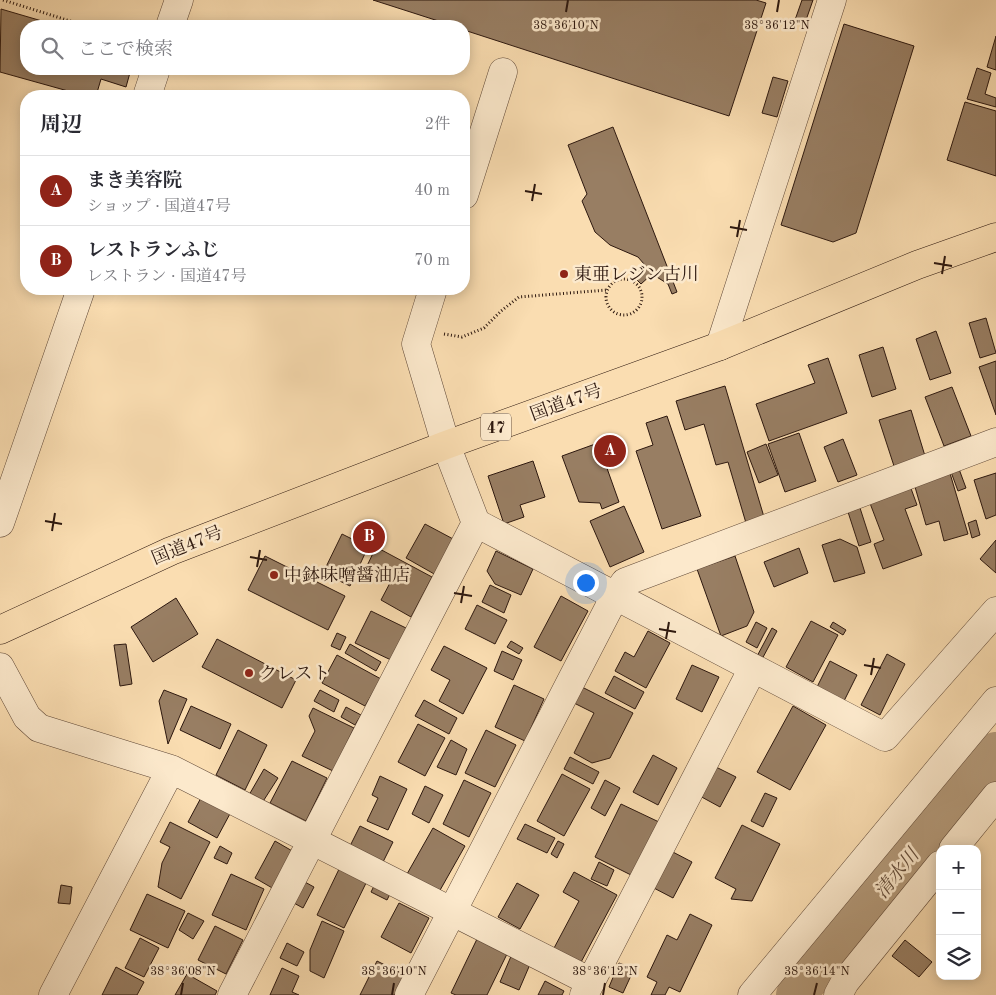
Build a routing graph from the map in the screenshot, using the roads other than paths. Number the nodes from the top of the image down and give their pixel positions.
1 (179, 0) edge
2 (832, 0) edge
3 (172, 20) edge
4 (504, 72) dead end
5 (154, 75) edge
6 (149, 90) edge
7 (470, 177) edge
8 (996, 237) edge
9 (78, 295) edge
10 (431, 295) edge
11 (720, 346) junction
12 (996, 442) edge
13 (446, 445) junction
14 (0, 523) edge
15 (476, 523) junction
16 (615, 596) junction
17 (996, 610) edge
18 (0, 630) edge
19 (0, 667) edge
20 (753, 668) junction
21 (996, 701) edge
22 (171, 769) junction
23 (996, 796) edge
24 (312, 841) junction
25 (956, 845) edge
26 (936, 870) edge
27 (452, 912) junction
28 (587, 989) edge
29 (53, 995) edge
30 (232, 995) edge
31 (409, 995) edge
32 (752, 995) edge
33 (838, 995) edge

1 - 3 street
2 - 11 street
4 - 7 street
5 - 6 street
8 - 11 highway, 国道47号 / 47
9 - 14 street
10 - 13 street
11 - 13 highway, 国道47号 / 47
12 - 16 street
13 - 15 street
13 - 18 highway, 国道47号 / 47
15 - 16 street
15 - 24 street
16 - 20 street
16 - 27 street
17 - 20 street
19 - 22 street
20 - 28 street
21 - 32 street
22 - 24 street
22 - 29 street
23 - 25 street
24 - 27 street
24 - 30 street
26 - 33 street
27 - 28 street
27 - 31 street

